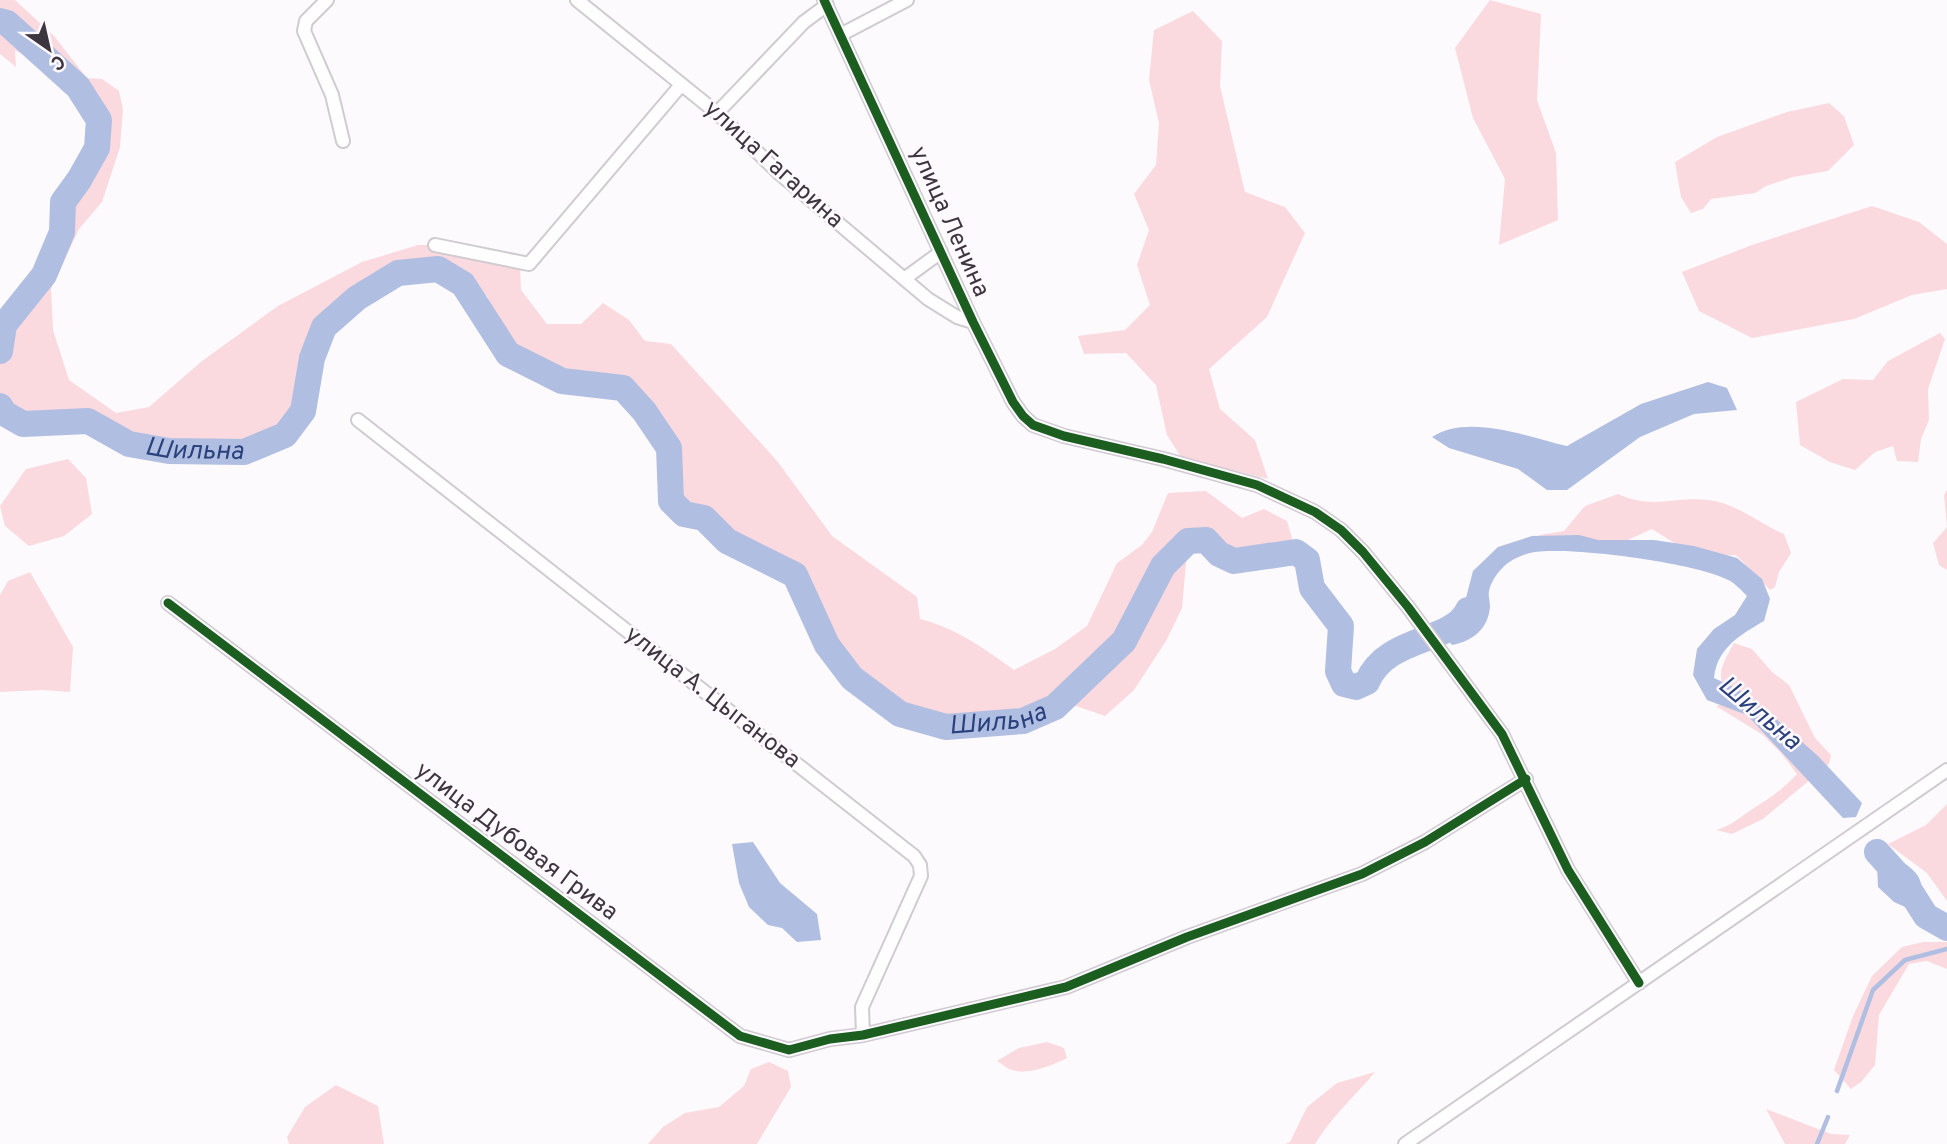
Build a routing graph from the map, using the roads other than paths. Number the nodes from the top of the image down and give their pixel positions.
1 (327, 0) edge
2 (577, 0) edge
3 (907, 0) edge
4 (826, 3) edge
5 (842, 34) junction
6 (681, 85) junction
7 (717, 113) junction
8 (343, 141) dead end
9 (435, 245) dead end
10 (941, 252) junction
11 (904, 279) junction
12 (973, 322) junction
13 (358, 420) dead end
14 (167, 603) dead end
15 (1947, 770) edge
16 (1526, 779) junction
17 (1639, 983) junction
18 (863, 1035) junction
19 (1405, 1144) edge

1 - 8 street
2 - 6 street, улица Гагарина
3 - 5 street
4 - 5 street, улица Ленина
4 - 7 street
5 - 10 street, улица Ленина
6 - 7 street, улица Гагарина
6 - 9 street
7 - 11 street, улица Гагарина
10 - 11 street
10 - 12 street, улица Ленина
11 - 12 street, улица Гагарина
12 - 16 street, улица Ленина
13 - 18 street, улица А. Цыганова
14 - 18 street, улица Дубовая Грива
15 - 17 street
16 - 17 street, улица Ленина
16 - 18 street, улица Дубовая Грива
17 - 19 street

